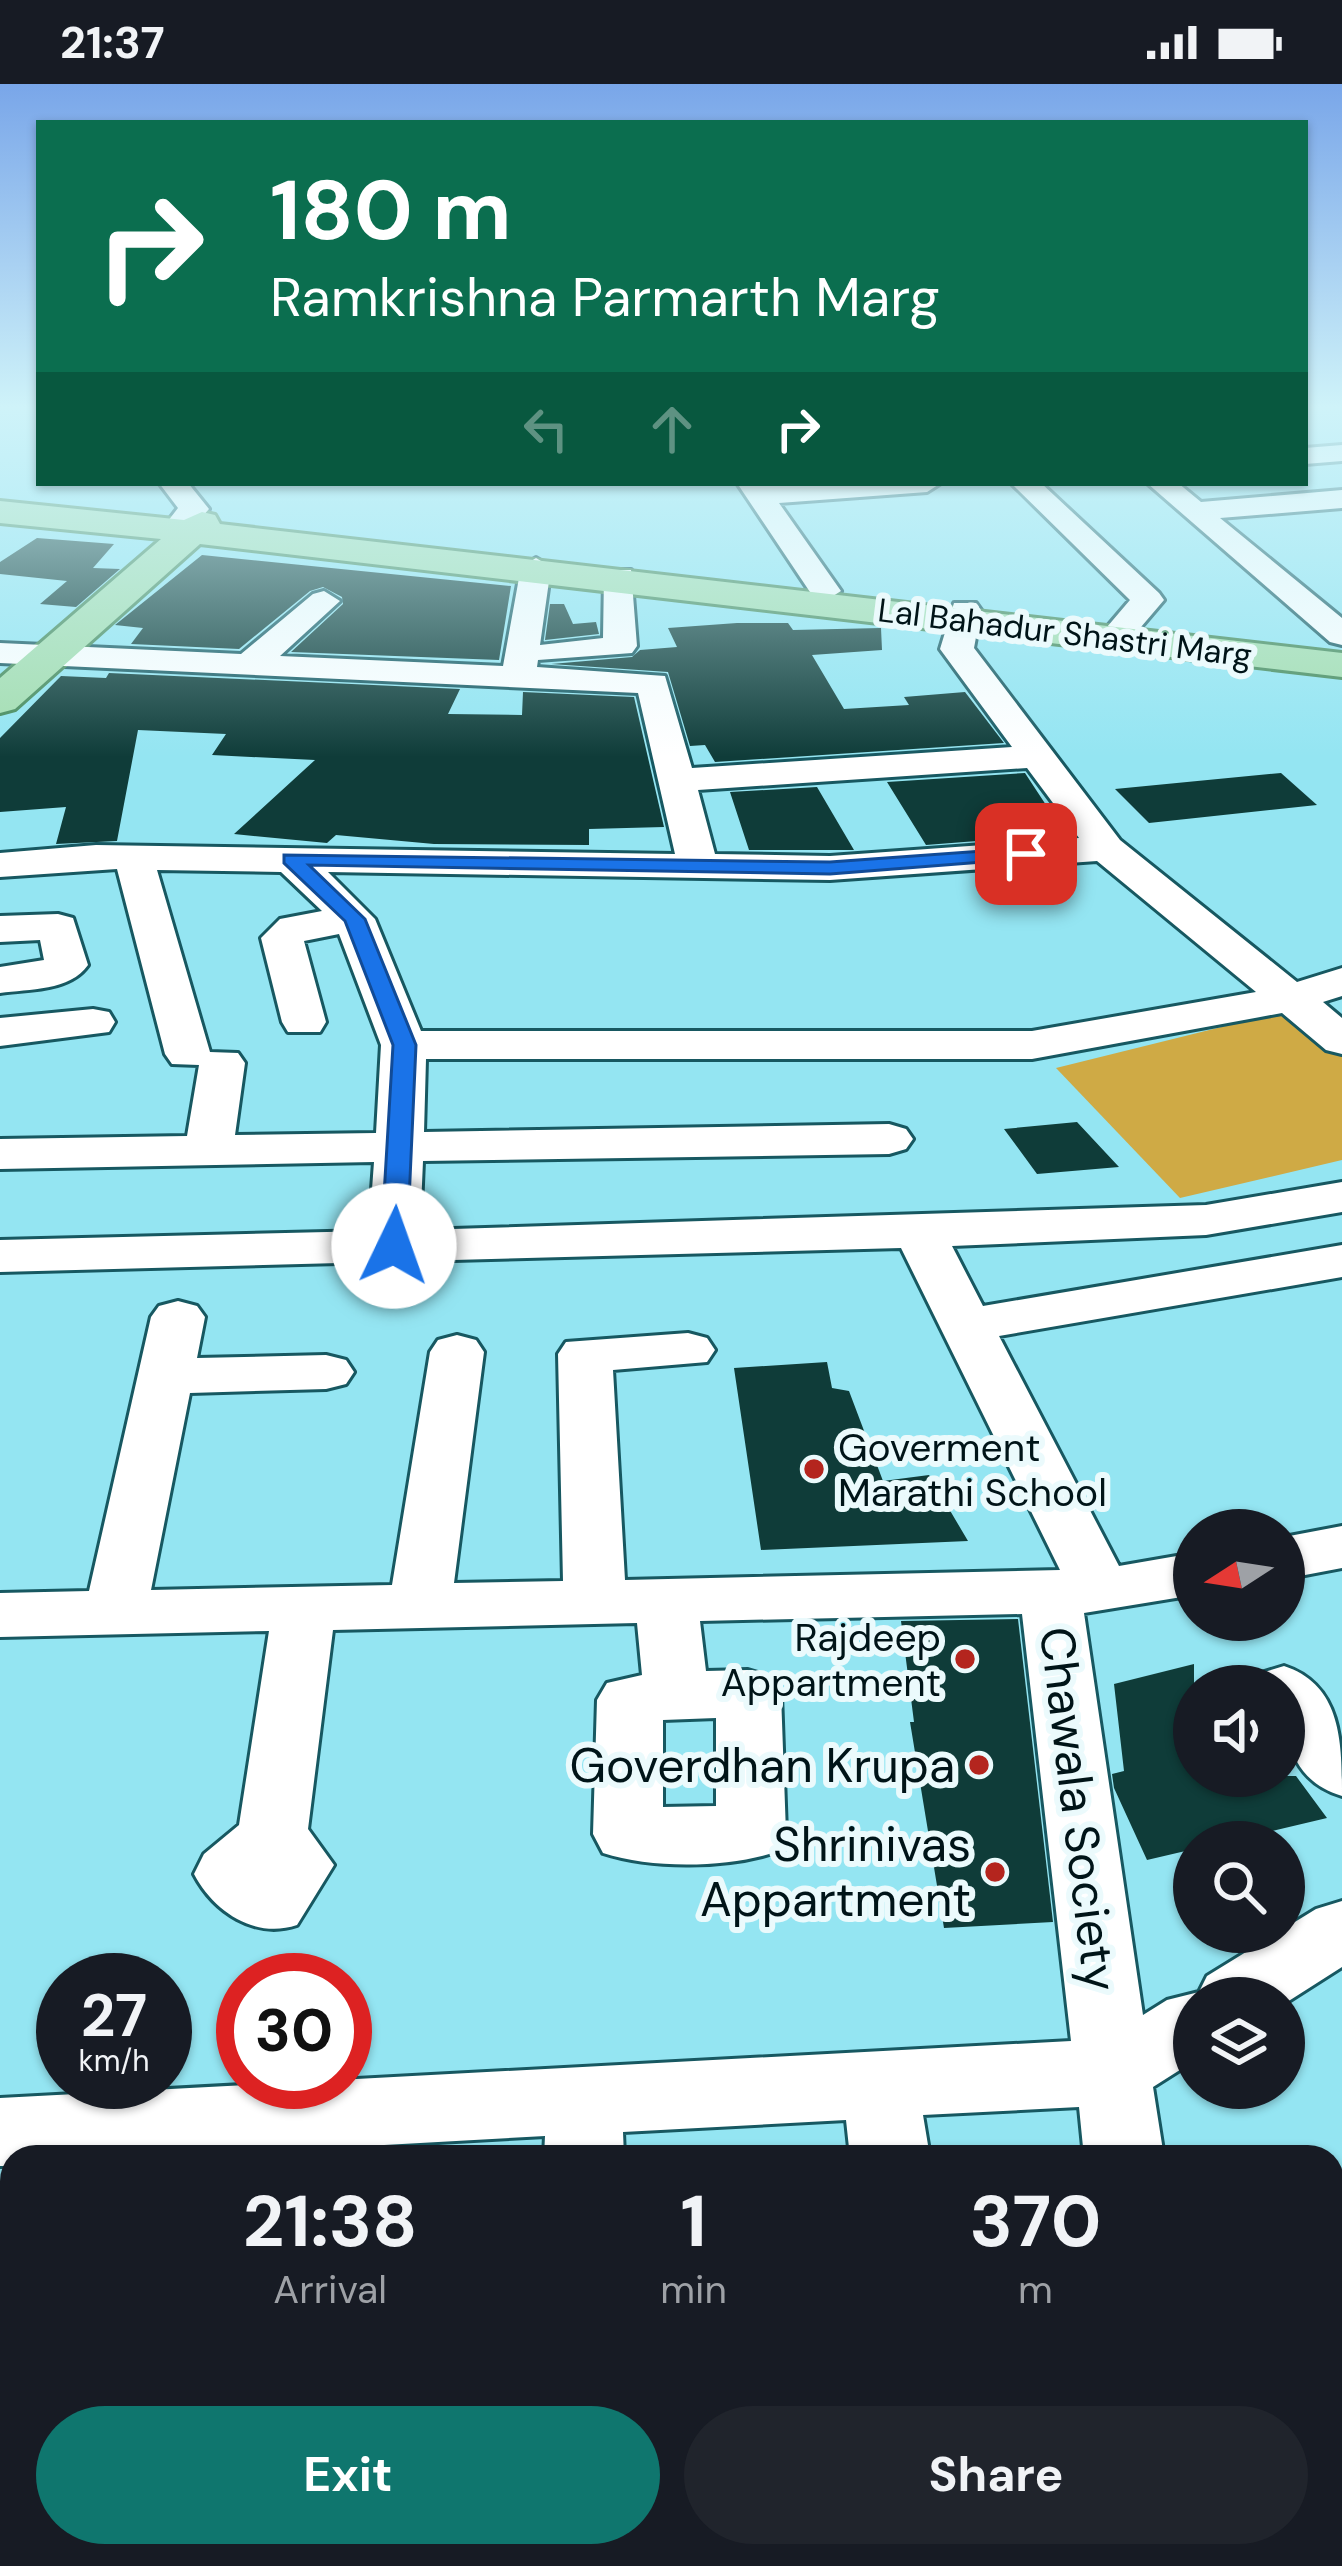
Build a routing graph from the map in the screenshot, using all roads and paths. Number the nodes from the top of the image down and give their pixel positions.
1 (192, 525) junction
2 (780, 525) edge
3 (1068, 525) edge
4 (1211, 525) edge
5 (536, 567) junction
6 (620, 577) junction
7 (825, 591) junction
8 (324, 601) dead end
9 (963, 615) junction
10 (1123, 627) junction
11 (1342, 635) edge
12 (1342, 652) edge
13 (0, 653) edge
14 (48, 655) junction
15 (250, 664) junction
16 (1342, 665) edge
17 (520, 666) junction
18 (0, 700) edge
19 (1036, 756) junction
20 (676, 780) junction
21 (1106, 848) junction
22 (134, 858) junction
23 (291, 859) junction
24 (697, 862) junction
25 (0, 866) edge
26 (354, 919) junction
27 (0, 929) edge
28 (0, 980) edge
29 (1342, 981) edge
30 (1289, 999) junction
31 (93, 1022) dead end
32 (304, 1022) dead end
33 (0, 1032) edge
34 (1342, 1040) edge
35 (404, 1045) junction
36 (890, 1139) dead end
37 (399, 1147) junction
38 (209, 1150) junction
39 (0, 1154) edge
40 (1342, 1197) edge
41 (919, 1232) junction
42 (394, 1246) junction
43 (0, 1256) edge
44 (1342, 1261) edge
45 (178, 1317) dead end
46 (969, 1325) junction
47 (688, 1350) dead end
48 (458, 1352) dead end
49 (326, 1372) dead end
50 (167, 1376) junction
51 (1342, 1547) edge
52 (1305, 1554) edge
53 (1173, 1577) edge
54 (1076, 1591) junction
55 (666, 1601) junction
56 (595, 1603) junction
57 (420, 1606) junction
58 (304, 1609) junction
59 (115, 1613) junction
60 (0, 1615) edge
61 (677, 1695) dead end
62 (1305, 1719) edge
63 (1342, 1771) edge
64 (272, 1837) dead end
65 (1342, 1930) edge
66 (1266, 1977) edge
67 (1173, 2035) edge
68 (1113, 2072) junction
69 (885, 2121) edge
70 (584, 2129) edge
71 (0, 2132) edge
72 (1122, 2145) edge

1 - 5 main road, Lal Bahadur Shastri Marg
1 - 7 main road, Lal Bahadur Shastri Marg
1 - 14 main road
2 - 7 street
3 - 10 street
4 - 11 street
5 - 6 main road, Lal Bahadur Shastri Marg
5 - 17 street
6 - 9 main road, Lal Bahadur Shastri Marg
6 - 17 street
7 - 9 main road, Lal Bahadur Shastri Marg
8 - 15 street
9 - 10 main road, Lal Bahadur Shastri Marg
9 - 16 main road, Lal Bahadur Shastri Marg
9 - 19 street
10 - 12 main road, Lal Bahadur Shastri Marg
13 - 14 street
14 - 15 street
14 - 18 main road
15 - 17 street
17 - 20 street
19 - 20 street
19 - 21 street
20 - 24 street
21 - 24 street
21 - 30 street
22 - 23 street
22 - 25 street
22 - 38 street
23 - 24 street
23 - 26 street
26 - 32 street
26 - 35 street
27 - 28 street
29 - 30 street
30 - 34 street
30 - 35 street
31 - 33 street
35 - 37 street
36 - 37 street
37 - 38 street
37 - 42 street
38 - 39 street
40 - 41 street
41 - 42 street
41 - 46 street, Chawala Society
42 - 43 street
44 - 46 street
45 - 50 street
46 - 54 street, Chawala Society
47 - 56 street
48 - 57 street
49 - 50 street
50 - 59 street
51 - 52 street
53 - 54 street
54 - 55 street
54 - 68 street, Chawala Society
55 - 56 street
55 - 61 street
56 - 57 street
57 - 58 street
58 - 59 street
58 - 64 street
59 - 60 street
62 - 63 street
65 - 66 street
67 - 68 street
68 - 69 street
68 - 72 street, Chawala Society
69 - 70 street
70 - 71 street

